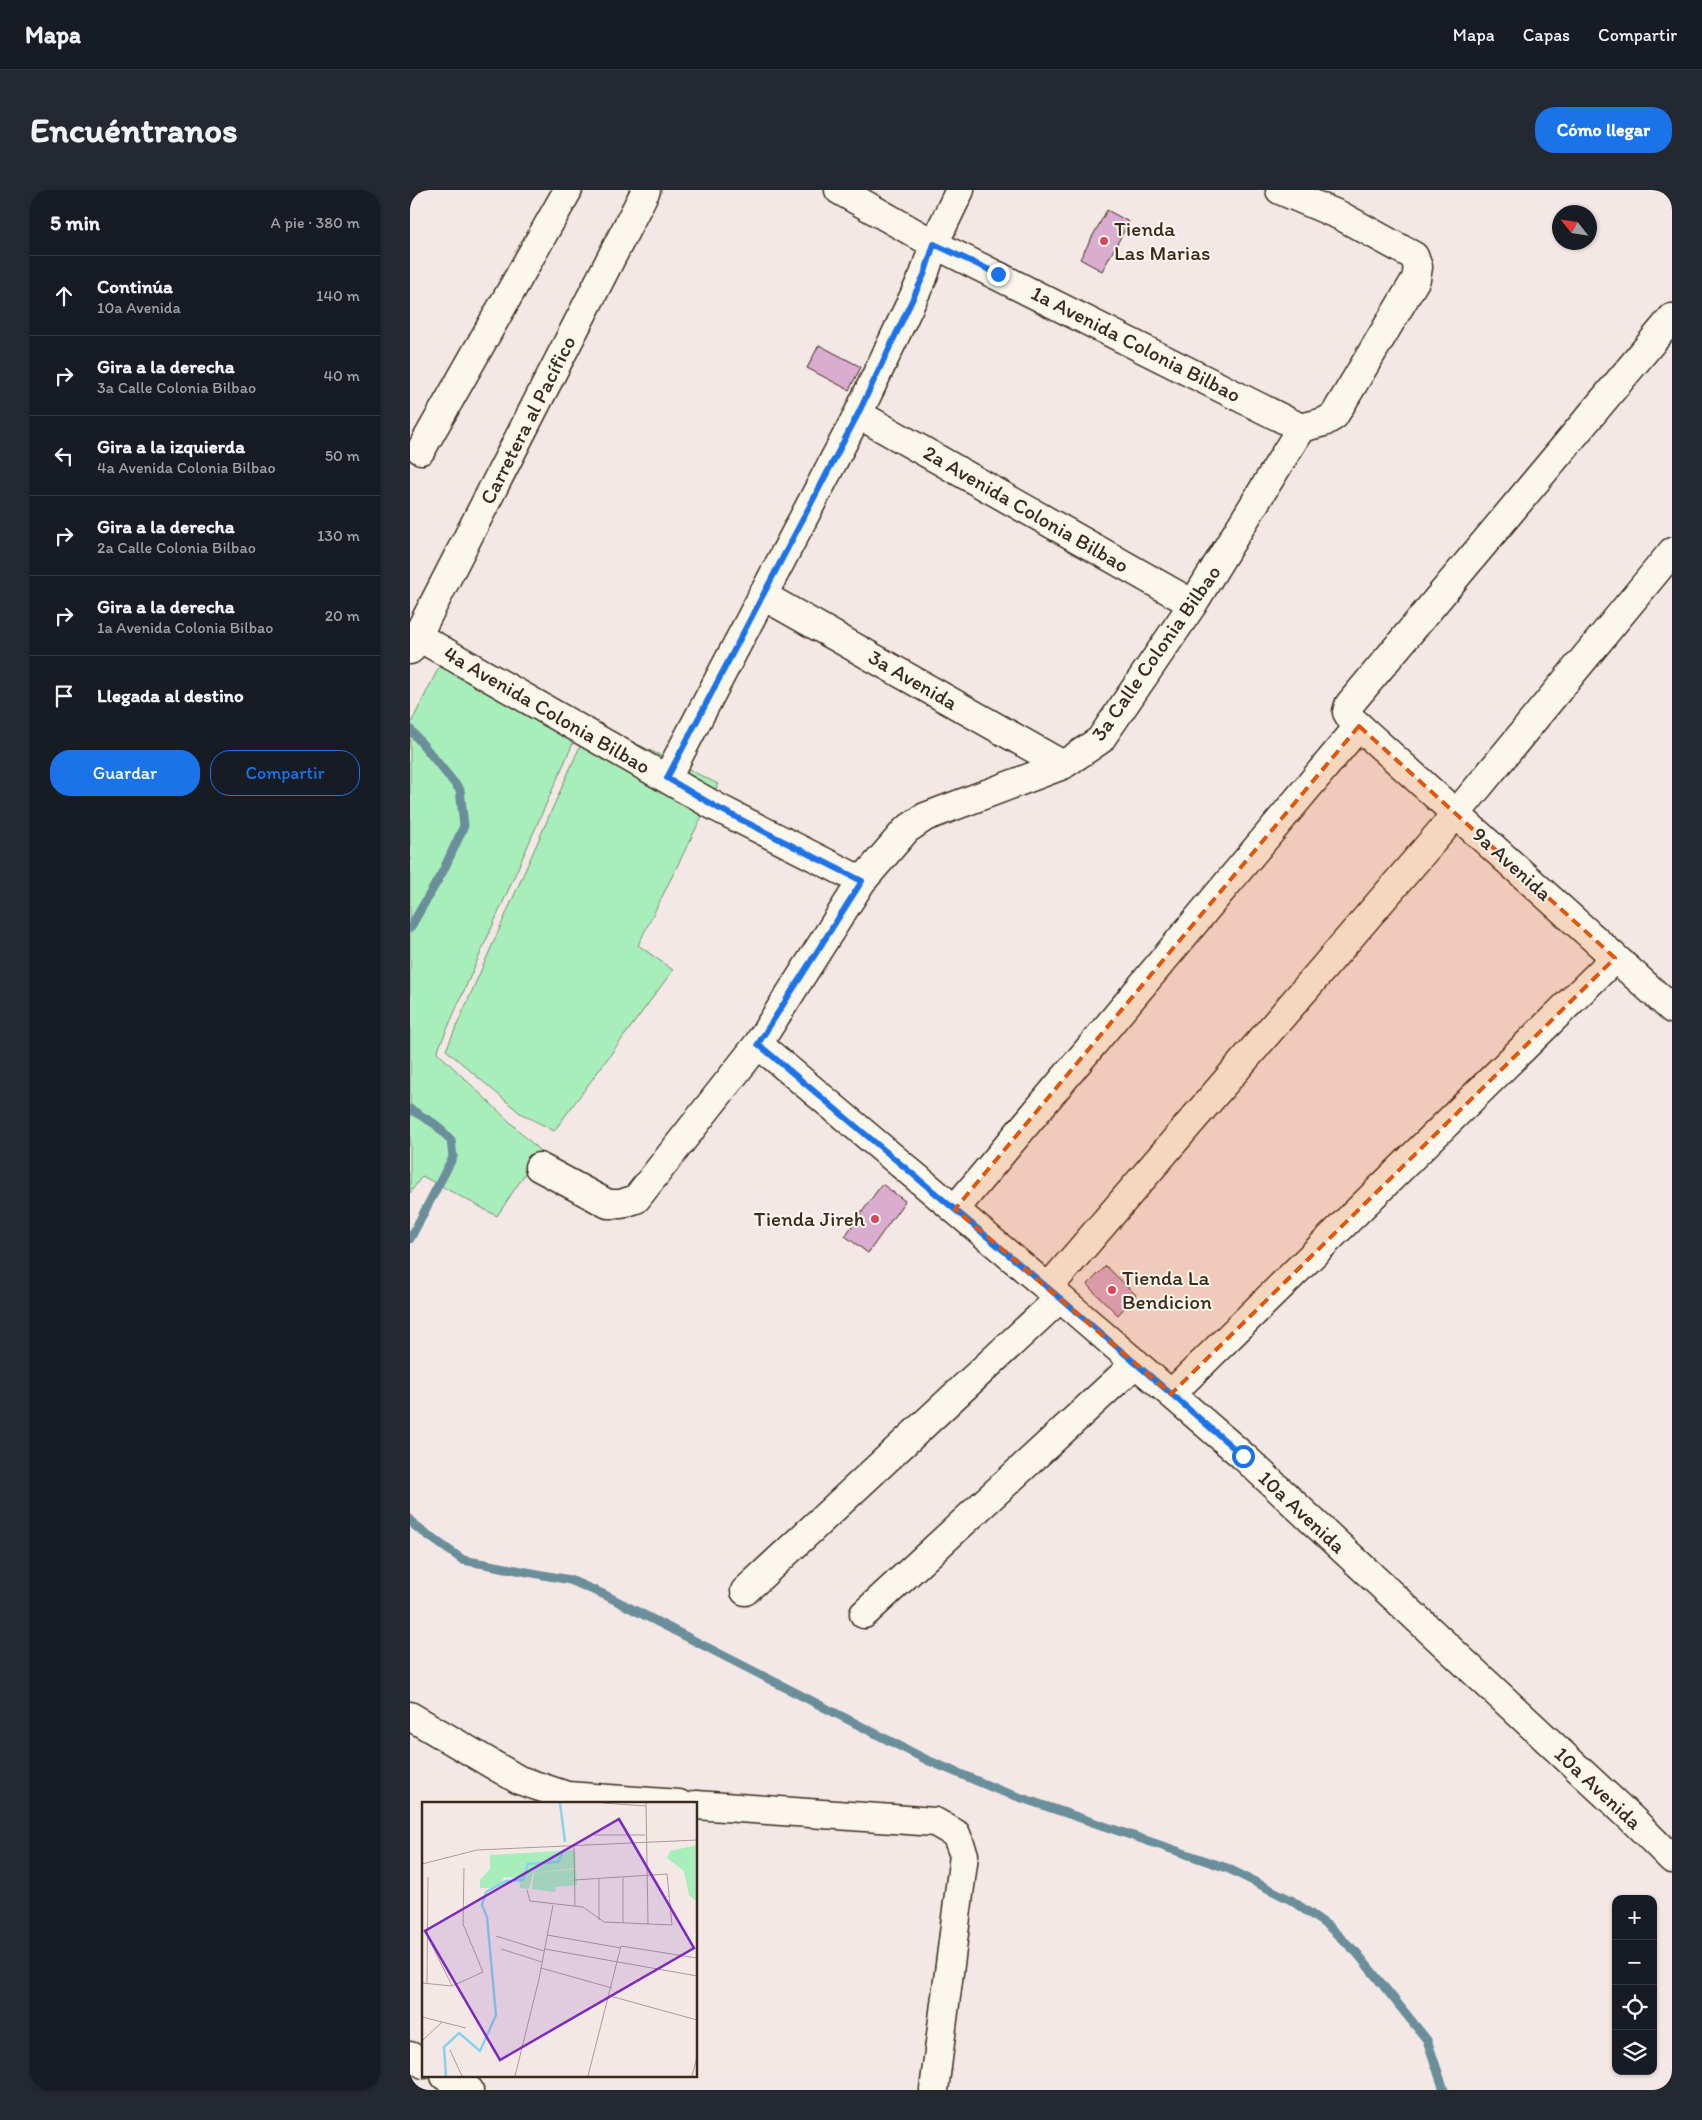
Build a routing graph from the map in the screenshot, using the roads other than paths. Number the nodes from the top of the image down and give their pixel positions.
1 (568, 190) edge
2 (646, 190) edge
3 (839, 190) edge
4 (960, 190) edge
5 (1280, 190) edge
6 (934, 244) junction
7 (1672, 318) edge
8 (858, 414) junction
9 (1300, 428) junction
10 (421, 450) dead end
11 (1672, 552) edge
12 (762, 595) junction
13 (1193, 604) junction
14 (414, 643) edge
15 (1355, 723) junction
16 (1063, 765) junction
17 (667, 778) junction
18 (1456, 814) junction
19 (862, 881) junction
20 (1616, 958) junction
21 (1672, 1009) edge
22 (758, 1044) junction
23 (539, 1167) dead end
24 (955, 1208) junction
25 (1054, 1293) junction
26 (1136, 1363) junction
27 (1171, 1394) junction
28 (745, 1591) dead end
29 (864, 1614) dead end
30 (410, 1716) edge
31 (651, 1802) edge
32 (698, 1805) edge
33 (1672, 1859) edge
34 (410, 2056) edge
35 (422, 2063) edge
36 (448, 2078) edge
37 (469, 2090) edge
38 (934, 2090) edge

1 - 10 main road
2 - 14 main road, Carretera al Pacífico
3 - 6 main road, 1a Avenida Colonia Bilbao
4 - 6 main road
5 - 9 main road
6 - 8 main road
6 - 9 main road, 1a Avenida Colonia Bilbao
7 - 15 main road
8 - 12 main road
8 - 13 main road, 2a Avenida Colonia Bilbao
9 - 13 main road, 3a Calle Colonia Bilbao
11 - 18 main road
12 - 16 main road, 3a Avenida
12 - 17 main road
13 - 16 main road, 3a Calle Colonia Bilbao
14 - 17 main road, 4a Avenida Colonia Bilbao
15 - 18 main road, 9a Avenida
15 - 24 main road
16 - 19 main road, 3a Calle Colonia Bilbao
17 - 19 main road, 4a Avenida Colonia Bilbao
18 - 20 main road, 9a Avenida
18 - 25 main road
19 - 22 main road, 3a Calle Colonia Bilbao
20 - 21 main road, 9a Avenida
20 - 27 main road
22 - 23 main road, 3a Calle Colonia Bilbao
22 - 24 main road, 10a Avenida
24 - 25 main road, 10a Avenida
25 - 26 main road, 10a Avenida
25 - 28 main road
26 - 27 main road, 10a Avenida
26 - 29 main road
27 - 33 main road, 10a Avenida
30 - 31 main road
32 - 38 main road
34 - 35 main road
36 - 37 main road

